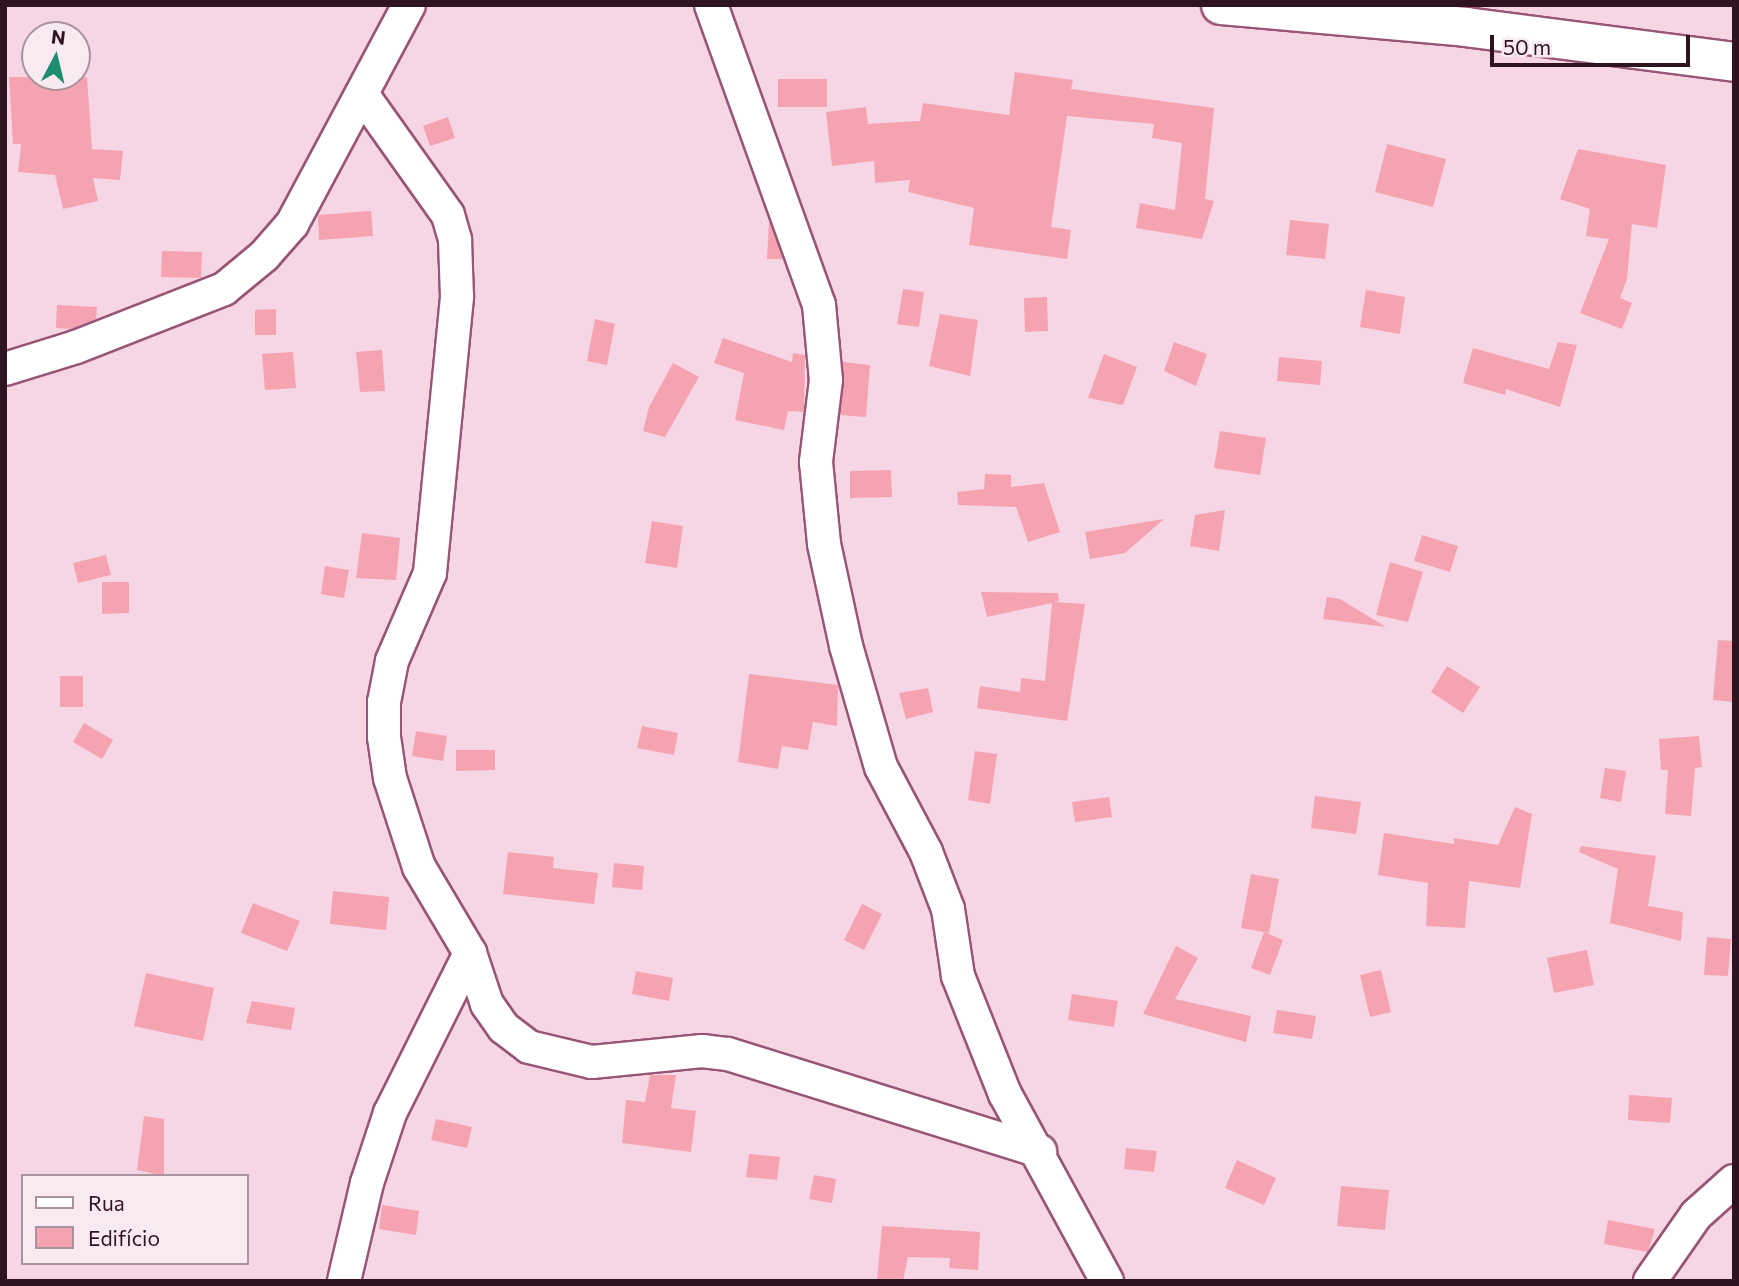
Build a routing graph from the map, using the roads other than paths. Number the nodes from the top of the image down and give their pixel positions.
1 (409, 5) edge
2 (711, 5) edge
3 (1221, 5) edge
4 (1286, 8) edge
5 (1734, 62) edge
6 (362, 94) junction
7 (5, 369) edge
8 (470, 953) junction
9 (1040, 1151) junction
10 (1734, 1181) edge
11 (344, 1281) edge
12 (1107, 1281) edge
13 (1650, 1281) edge

1 - 6 street
2 - 9 street
3 - 4 main road
4 - 5 main road
6 - 7 street
6 - 8 street
8 - 9 street
8 - 11 street
9 - 12 street
10 - 13 street

